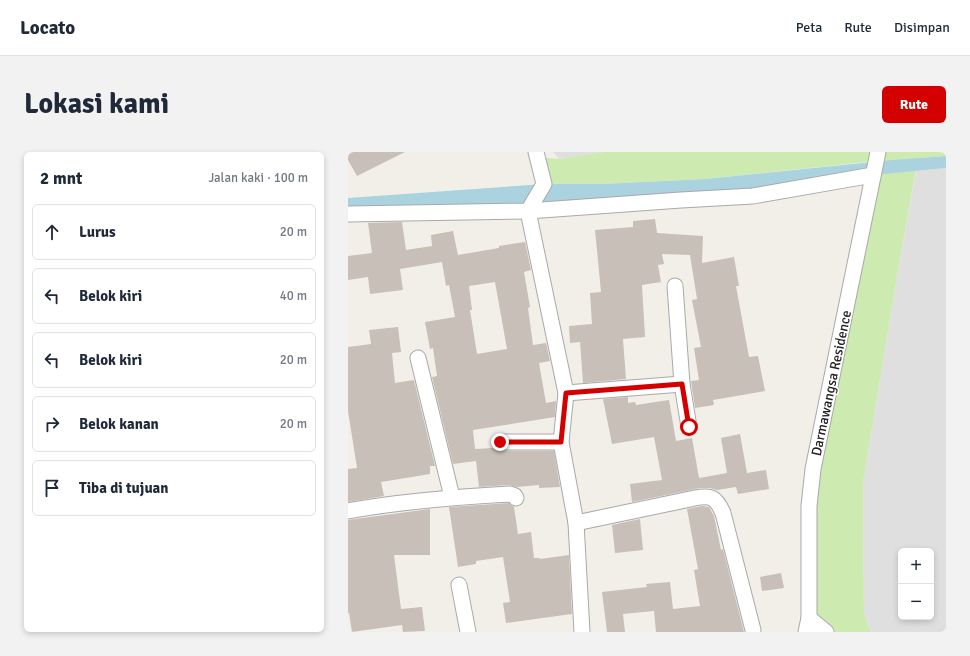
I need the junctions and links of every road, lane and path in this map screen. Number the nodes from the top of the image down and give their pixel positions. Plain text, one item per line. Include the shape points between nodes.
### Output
1 (536, 152) edge
2 (878, 152) edge
3 (873, 175) junction
4 (528, 211) junction
5 (348, 214) edge
6 (675, 286) dead end
7 (418, 358) dead end
8 (682, 384) junction
9 (566, 393) junction
10 (689, 427) dead end
11 (500, 442) dead end
12 (561, 442) junction
13 (452, 497) junction
14 (516, 498) dead end
15 (348, 511) edge
16 (576, 523) junction
17 (459, 585) dead end
18 (808, 625) edge
19 (753, 630) dead end
20 (580, 631) edge
21 (468, 632) edge
22 (826, 632) edge

1 - 4 street via 544,184
2 - 3 street, Darmawangsa Residence
3 - 4 street via 753,196
3 - 18 street, Darmawangsa Residence via 813,469 809,506
4 - 5 street
4 - 9 street
6 - 8 street
7 - 13 street
8 - 9 street
8 - 10 street
9 - 12 street
11 - 12 street
12 - 16 street
13 - 14 street via 510,494
13 - 15 street
16 - 19 street via 695,498 711,497 716,500 723,513
16 - 20 street
17 - 21 street
18 - 22 street

